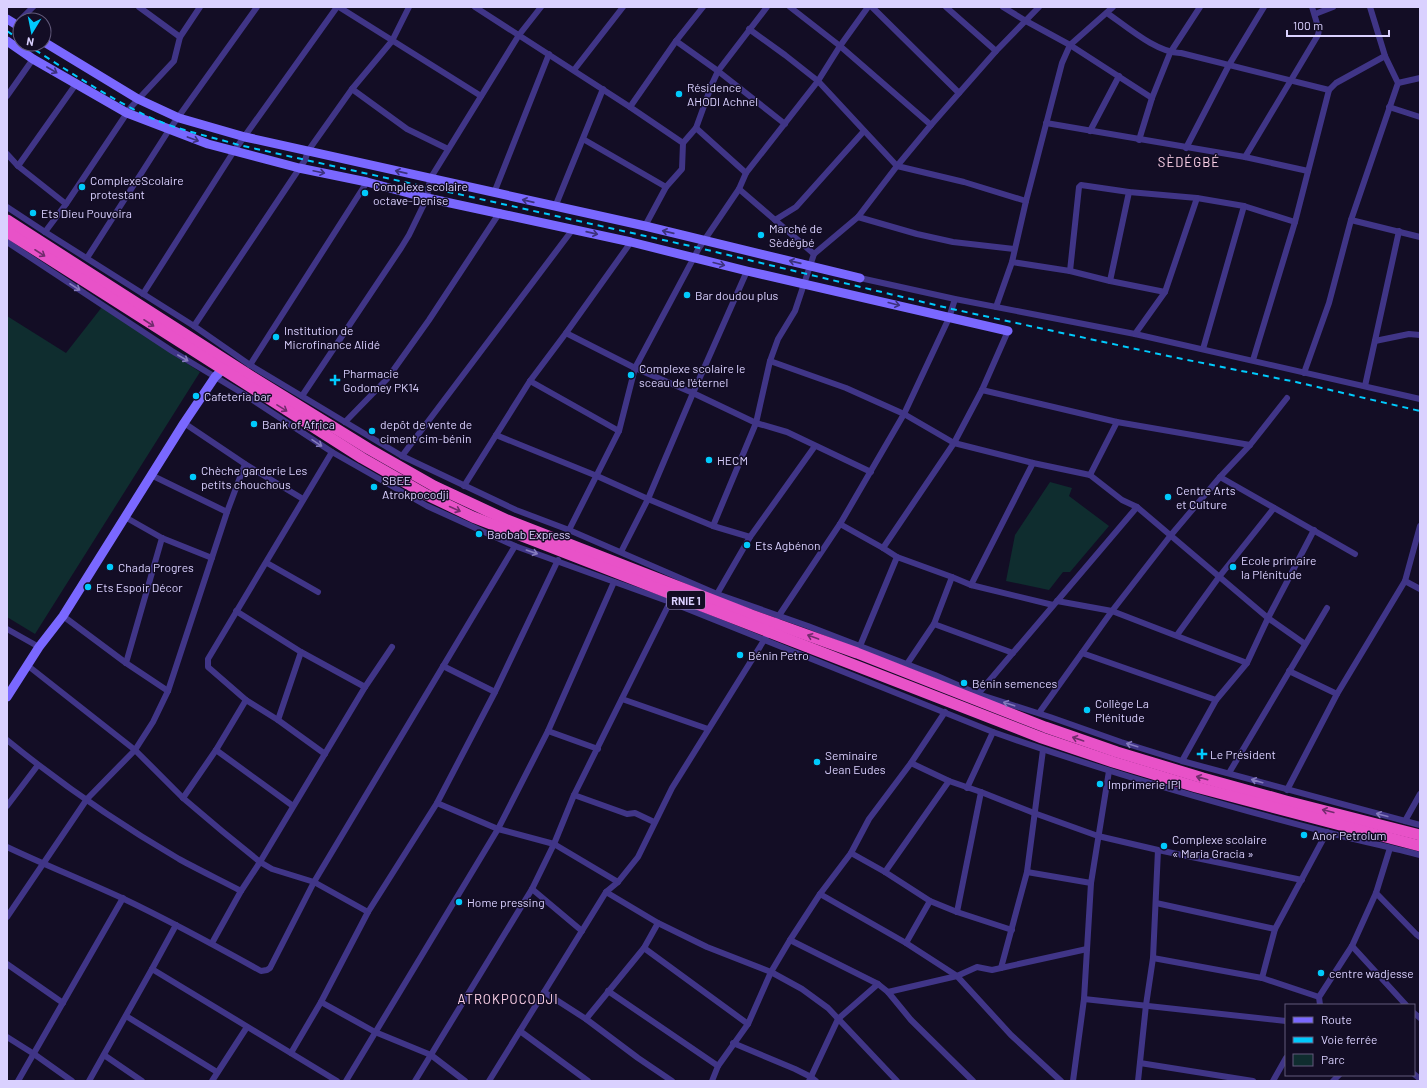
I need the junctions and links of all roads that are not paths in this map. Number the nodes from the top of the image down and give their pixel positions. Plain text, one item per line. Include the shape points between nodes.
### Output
1 (139, 7) edge
2 (200, 7) edge
3 (257, 7) edge
4 (338, 7) edge
5 (409, 7) edge
6 (475, 7) edge
7 (541, 7) edge
8 (623, 7) edge
9 (702, 7) edge
10 (767, 7) edge
11 (790, 7) edge
12 (868, 7) edge
13 (872, 7) edge
14 (946, 7) edge
15 (1004, 7) edge
16 (1039, 7) edge
17 (1113, 7) edge
18 (1200, 7) edge
19 (1264, 7) edge
20 (1334, 7) edge
21 (1370, 7) edge
22 (1313, 10) edge
23 (1107, 13) junction
24 (1026, 21) junction
25 (749, 29) junction
26 (519, 35) junction
27 (180, 37) junction
28 (392, 41) junction
29 (676, 41) junction
30 (7, 42) edge
31 (1070, 45) junction
32 (840, 46) junction
33 (52, 47) edge
34 (996, 52) junction
35 (1170, 53) junction
36 (548, 54) junction
37 (1385, 56) junction
38 (33, 59) junction
39 (1229, 64) junction
40 (574, 70) junction
41 (718, 71) junction
42 (1119, 76) junction
43 (1420, 78) edge
44 (1291, 80) junction
45 (818, 81) junction
46 (1398, 83) junction
47 (76, 84) junction
48 (352, 89) junction
49 (603, 89) junction
50 (1329, 90) junction
51 (959, 94) junction
52 (7, 96) edge
53 (481, 96) junction
54 (1152, 98) junction
55 (138, 99) junction
56 (630, 107) junction
57 (1389, 107) junction
58 (127, 113) junction
59 (1420, 117) edge
60 (179, 118) junction
61 (1046, 123) junction
62 (785, 124) junction
63 (932, 125) junction
64 (696, 128) junction
65 (170, 130) junction
66 (864, 130) junction
67 (1090, 131) junction
68 (245, 137) junction
69 (582, 140) junction
70 (1139, 140) junction
71 (683, 143) junction
72 (1186, 148) junction
73 (448, 149) junction
74 (234, 151) junction
75 (308, 151) junction
76 (7, 154) edge
77 (1245, 157) junction
78 (18, 166) junction
79 (897, 166) junction
80 (299, 168) junction
81 (1308, 171) junction
82 (746, 173) junction
83 (430, 179) junction
84 (366, 182) junction
85 (666, 187) junction
86 (739, 189) junction
87 (1129, 192) junction
88 (494, 193) junction
89 (427, 198) junction
90 (1197, 198) junction
91 (1026, 201) junction
92 (66, 204) junction
93 (1244, 206) junction
94 (7, 207) edge
95 (555, 207) junction
96 (500, 212) junction
97 (858, 217) junction
98 (7, 220) edge
99 (775, 220) junction
100 (1351, 220) junction
101 (1295, 222) junction
102 (645, 226) junction
103 (573, 229) junction
104 (1398, 231) junction
105 (7, 232) edge
106 (45, 232) junction
107 (1420, 237) edge
108 (704, 241) junction
109 (7, 242) edge
110 (630, 242) junction
111 (1014, 249) junction
112 (814, 254) junction
113 (87, 258) junction
114 (695, 258) junction
115 (1012, 262) junction
116 (810, 266) junction
117 (747, 271) junction
118 (1070, 271) junction
119 (860, 278) joint
120 (1110, 281) junction
121 (804, 284) junction
122 (1165, 292) junction
123 (143, 294) junction
124 (955, 299) junction
125 (996, 307) junction
126 (949, 318) junction
127 (194, 326) junction
128 (1008, 331) joint
129 (566, 333) junction
130 (1135, 334) junction
131 (1420, 335) edge
132 (1375, 341) junction
133 (1203, 349) junction
134 (1252, 360) junction
135 (770, 361) junction
136 (250, 365) junction
137 (635, 368) junction
138 (218, 373) junction
139 (1304, 373) junction
140 (530, 381) junction
141 (1365, 386) junction
142 (982, 390) junction
143 (693, 392) junction
144 (302, 396) junction
145 (1287, 398) dead end
146 (1420, 398) edge
147 (904, 414) junction
148 (345, 422) junction
149 (1117, 422) junction
150 (184, 423) junction
151 (756, 423) junction
152 (619, 431) junction
153 (496, 435) junction
154 (954, 443) junction
155 (1250, 445) junction
156 (815, 446) junction
157 (332, 452) junction
158 (402, 456) junction
159 (1032, 463) junction
160 (245, 464) junction
161 (871, 472) junction
162 (151, 475) junction
163 (1090, 475) junction
164 (597, 476) junction
165 (1220, 477) junction
166 (464, 486) junction
167 (304, 499) junction
168 (648, 499) junction
169 (1137, 507) junction
170 (1274, 508) junction
171 (227, 512) junction
172 (125, 517) junction
173 (840, 524) junction
174 (713, 526) junction
175 (1420, 526) edge
176 (570, 530) junction
177 (1314, 530) junction
178 (1171, 535) junction
179 (750, 537) junction
180 (162, 538) junction
181 (515, 546) junction
182 (883, 548) junction
183 (621, 552) junction
184 (1355, 554) dead end
185 (212, 558) junction
186 (897, 558) junction
187 (558, 560) junction
188 (267, 562) junction
189 (952, 577) junction
190 (1220, 577) junction
191 (1406, 581) junction
192 (614, 582) junction
193 (971, 585) junction
194 (1420, 589) edge
195 (318, 592) dead end
196 (717, 594) junction
197 (670, 602) junction
198 (1055, 603) junction
199 (1326, 608) dead end
200 (236, 611) junction
201 (1112, 611) junction
202 (62, 616) junction
203 (1268, 618) junction
204 (934, 624) junction
205 (772, 628) junction
206 (7, 630) edge
207 (1177, 635) junction
208 (1305, 644) junction
209 (392, 646) dead end
210 (860, 646) junction
211 (39, 647) junction
212 (301, 652) junction
213 (1013, 653) junction
214 (1082, 653) junction
215 (126, 663) junction
216 (1246, 663) junction
217 (907, 664) junction
218 (27, 665) junction
219 (443, 666) junction
220 (1289, 671) junction
221 (365, 687) junction
222 (168, 691) junction
223 (495, 692) junction
224 (978, 694) junction
225 (1336, 694) junction
226 (7, 697) edge
227 (622, 699) junction
228 (246, 700) junction
229 (1216, 700) junction
230 (945, 712) junction
231 (1039, 713) junction
232 (278, 720) junction
233 (708, 729) junction
234 (548, 731) junction
235 (993, 732) junction
236 (7, 740) edge
237 (598, 749) junction
238 (135, 750) junction
239 (216, 750) junction
240 (1043, 750) junction
241 (325, 754) junction
242 (1182, 761) junction
243 (911, 763) junction
244 (38, 765) junction
245 (1109, 771) junction
246 (1229, 773) junction
247 (949, 781) junction
248 (967, 788) junction
249 (1287, 790) junction
250 (981, 792) junction
251 (1420, 794) edge
252 (574, 795) junction
253 (183, 798) junction
254 (87, 799) junction
255 (436, 804) junction
256 (7, 806) edge
257 (293, 806) junction
258 (1034, 813) junction
259 (1404, 821) junction
260 (654, 822) junction
261 (1420, 825) edge
262 (498, 829) junction
263 (1327, 832) junction
264 (1420, 835) edge
265 (1098, 836) junction
266 (554, 844) junction
267 (1420, 846) edge
268 (7, 847) edge
269 (1390, 848) junction
270 (1158, 850) junction
271 (851, 853) junction
272 (1420, 856) edge
273 (260, 862) junction
274 (42, 864) junction
275 (885, 872) junction
276 (1027, 872) junction
277 (1302, 880) junction
278 (314, 882) junction
279 (618, 882) junction
280 (1091, 883) junction
281 (532, 889) junction
282 (241, 891) junction
283 (606, 892) junction
284 (1376, 893) junction
285 (820, 894) junction
286 (123, 898) junction
287 (930, 901) junction
288 (1156, 903) junction
289 (368, 912) junction
290 (957, 912) junction
291 (7, 917) edge
292 (658, 923) junction
293 (176, 925) junction
294 (1012, 930) junction
295 (1275, 930) junction
296 (582, 931) junction
297 (1420, 937) edge
298 (790, 940) junction
299 (212, 943) junction
300 (906, 943) junction
301 (1352, 946) junction
302 (644, 948) junction
303 (1087, 949) junction
304 (1153, 958) junction
305 (7, 964) edge
306 (1001, 968) junction
307 (152, 969) junction
308 (771, 972) junction
309 (957, 976) junction
310 (1262, 978) junction
311 (878, 984) junction
312 (608, 991) junction
313 (544, 992) junction
314 (888, 992) junction
315 (1319, 997) junction
316 (1399, 998) junction
317 (1084, 999) junction
318 (321, 1002) junction
319 (63, 1003) junction
320 (1320, 1004) edge
321 (1396, 1004) edge
322 (1405, 1004) edge
323 (1146, 1005) junction
324 (126, 1016) junction
325 (586, 1018) junction
326 (838, 1019) junction
327 (1285, 1021) edge
328 (748, 1024) junction
329 (247, 1026) junction
330 (520, 1030) junction
331 (375, 1032) junction
332 (7, 1037) edge
333 (733, 1043) junction
334 (291, 1053) junction
335 (34, 1054) junction
336 (104, 1055) junction
337 (431, 1055) junction
338 (1285, 1060) edge
339 (1140, 1063) junction
340 (718, 1066) junction
341 (217, 1072) junction
342 (139, 1080) edge
343 (812, 1080) edge
344 (18, 1081) edge
345 (72, 1081) edge
346 (89, 1081) edge
347 (212, 1081) edge
348 (337, 1081) edge
349 (346, 1081) edge
350 (415, 1081) edge
351 (465, 1081) edge
352 (489, 1081) edge
353 (588, 1081) edge
354 (672, 1081) edge
355 (712, 1081) edge
356 (897, 1081) edge
357 (973, 1081) edge
358 (1061, 1081) edge
359 (1073, 1081) edge
360 (1138, 1081) edge
361 (1253, 1081) edge
362 (1273, 1081) edge

1 - 27 street
2 - 27 street
3 - 60 street
4 - 28 street
4 - 68 street
5 - 28 street
6 - 26 street
7 - 26 street
8 - 40 street
9 - 29 street
10 - 25 street
11 - 32 street
12 - 32 street
13 - 51 street
14 - 34 street
15 - 24 street
16 - 24 street
17 - 23 street
18 - 35 street
19 - 39 street
20 - 22 street
21 - 37 street
22 - 44 street via 1318,35
23 - 31 street
23 - 35 street
24 - 31 street
24 - 34 street
25 - 41 street
25 - 45 street
26 - 36 street
26 - 53 street
27 - 55 street via 174,61
28 - 48 street
28 - 53 street
29 - 41 street
29 - 56 street
30 - 38 main road
31 - 42 street
31 - 61 street via 1062,63
32 - 45 street
32 - 63 street
33 - 55 main road
34 - 51 street
35 - 39 street via 1181,53
35 - 54 street
36 - 40 street
36 - 88 street
37 - 46 street
37 - 50 street via 1336,83
38 -> 47 main road
38 - 52 street
39 - 44 street
39 - 72 street
40 - 49 street
41 - 62 street
41 - 64 street
42 - 54 street
42 - 67 street
43 - 46 street
44 - 50 street
44 - 77 street
45 - 62 street
45 - 66 street
46 - 57 street
47 - 58 main road
47 - 78 street
48 - 73 street via 407,129
48 - 75 street
49 - 56 street
49 - 69 street
50 - 81 street
51 - 63 street
53 - 73 street
54 - 70 street
55 - 58 street
55 - 60 main road
56 - 71 street
57 - 59 street
57 - 100 street
58 - 65 main road
58 - 92 street
60 - 65 street
60 - 68 main road
61 - 67 street
61 - 91 street
62 - 82 street
63 - 79 street
64 - 71 street
64 - 82 street
65 -> 74 main road
65 - 113 street
66 - 79 street
66 - 99 street via 796,207
67 - 70 street
68 - 74 street
68 - 75 main road
69 - 85 street
69 - 95 street
70 - 72 street
71 - 85 street via 682,169
72 - 77 street
73 - 83 street
74 - 80 main road
74 - 123 street
75 - 80 street
83 -> 75 main road
76 - 78 street
77 - 81 street
78 - 92 street
79 - 91 street via 964,182
79 - 97 street
80 -> 84 main road
80 - 127 street
81 - 101 street
82 - 86 street
83 - 88 main road
83 - 89 street
84 - 89 main road
84 - 136 street
85 - 102 street
86 - 99 street
86 - 108 street
87 - 90 street
87 - 118 street via 1083,185 1079,187
87 - 120 street
95 -> 88 main road
89 - 96 main road
89 - 144 street via 401,248
90 - 93 street
90 - 122 street
91 - 111 street
92 - 106 street
93 - 101 street
93 - 133 street
94 - 106 street
95 - 102 main road
96 - 103 main road
96 - 148 street via 387,379
97 - 111 street via 953,242
97 - 112 street
98 - 205 highway, RNIE 1 via 252,377 434,486 507,520
99 - 112 street
100 - 104 street
100 - 139 street via 1329,303
101 - 134 street
108 -> 102 main road
103 -> 110 main road
103 - 158 street
104 - 107 street
104 - 132 street
105 -> 138 highway, RNIE 1
106 - 113 street
108 - 114 street
116 -> 108 main road
109 -> 138 street via 172,351
110 - 114 main road
110 - 129 street
111 - 115 street
112 - 116 street
113 - 123 street
114 -> 117 main road
114 - 137 street
115 - 118 street
115 - 125 street
116 - 119 main road
116 - 121 street
117 - 121 main road
117 - 143 street
118 - 120 street
119 - 124 street
120 - 122 street
121 -> 126 main road
121 - 135 street via 795,311 778,339
122 - 130 street
123 - 127 street
124 - 125 street
124 - 126 street
125 - 130 street
126 - 128 main road
126 - 147 street
127 - 136 street
128 - 142 street
129 - 137 street
129 - 140 street
130 - 133 street
131 - 132 street via 1409,334
132 - 141 street
133 - 134 street
134 - 139 street
135 - 147 street via 846,388
135 - 151 street
136 - 144 street
137 - 143 street
137 - 152 street
138 - 150 main road
138 -> 157 street
138 -> 205 highway, RNIE 1 via 427,496 503,529
139 - 141 street
140 - 152 street
140 - 153 street
141 - 146 street
142 - 149 street
142 - 154 street
143 - 151 street
143 - 168 street
144 - 148 street
145 - 155 street
147 - 154 street
147 - 161 street
148 - 158 street
149 - 155 street
149 - 163 street
150 - 160 street
150 - 162 main road
151 - 156 street via 787,432
151 - 174 street
152 - 164 street
153 - 164 street
153 - 166 street
154 - 159 street
154 - 182 street
155 - 165 street
156 - 161 street
156 - 179 street
157 - 167 street
157 - 181 street via 427,506
158 - 166 street
159 - 163 street
159 - 193 street
160 - 167 street
160 - 171 street
161 - 173 street
162 - 171 street
162 - 172 main road
163 - 169 street via 1122,500
164 - 168 street
164 - 176 street
165 - 170 street
165 - 178 street
166 - 176 street via 516,510
167 - 188 street
168 - 174 street
168 - 183 street
169 - 178 street
169 - 198 street
170 - 177 street
170 - 190 street
171 - 185 street
172 - 180 street
172 - 202 main road
173 - 182 street
173 - 205 street
174 - 179 street
175 - 191 street
176 - 183 street
177 - 184 street
177 - 203 street
178 - 190 street
178 - 201 street
179 - 196 street
180 - 185 street
180 - 215 street
181 -> 187 street
181 - 219 street
182 - 186 street
183 - 196 street
185 - 222 street
186 - 189 street
186 - 210 street
187 - 192 street
187 - 223 street
188 - 195 street
188 - 200 street
189 - 193 street
189 - 204 street
190 - 203 street
190 - 207 street
191 - 194 street
191 - 225 street
192 - 197 street
192 - 234 street
193 - 198 street
196 - 205 street
197 - 205 street
197 - 227 street
198 - 201 street
198 - 213 street
199 - 208 street
200 - 212 street
200 - 228 street via 207,663 208,667
201 - 207 street
201 - 214 street
202 - 211 main road
202 - 215 street
203 - 208 street
203 - 216 street
204 - 213 street
204 - 217 street
205 - 210 street
205 - 230 street
205 - 233 street
264 -> 205 highway, RNIE 1 via 1248,791 1117,752 857,653
205 - 267 highway, RNIE 1 via 959,706 1113,762 1269,807
206 - 211 street
207 - 216 street
208 - 220 street
209 - 221 street
210 - 217 street
211 - 218 main road
212 - 221 street
212 - 232 street
213 - 224 street
214 - 229 street
214 - 231 street
215 - 222 street
216 - 229 street
217 - 224 street
218 - 226 main road
218 - 238 street
219 - 223 street
219 - 278 street
220 - 225 street
220 - 246 street
221 - 241 street
222 - 238 street via 153,722
223 - 255 street
231 -> 224 street
225 - 249 street
227 - 233 street
227 - 237 street
228 - 232 street
228 - 239 street
229 - 242 street
230 - 235 street
230 - 243 street
242 -> 231 street
232 - 241 street
233 - 260 street
234 - 237 street
234 - 262 street
235 - 240 street
235 - 248 street
236 - 244 street
237 - 252 street
238 - 253 street
238 - 254 street
239 - 253 street
239 - 257 street
240 - 245 street
240 - 258 street
241 - 257 street
242 - 246 street
243 - 247 street
243 - 271 street via 869,819
244 - 254 street
244 - 256 street
245 - 263 street
245 - 265 street
249 -> 246 street
247 - 248 street
247 - 275 street
248 - 250 street
259 -> 249 street
250 - 258 street
250 - 290 street
251 - 259 street
252 - 260 street via 627,814 635,813
252 - 266 street
253 - 273 street
254 - 274 street
254 - 282 street via 173,855
255 - 262 street
255 - 289 street
257 - 273 street
258 - 265 street
258 - 276 street
259 - 261 street
260 - 279 street via 638,857
262 - 266 street
262 - 331 street
263 - 269 street
263 - 277 street
265 - 270 street
265 - 280 street
266 - 279 street
266 - 281 street
268 - 274 street
269 - 272 street
269 - 284 street
270 - 277 street
270 - 288 street
271 - 275 street
271 - 285 street
273 - 278 street via 272,869
273 - 282 street
274 - 286 street
274 - 291 street
275 - 287 street
276 - 280 street
276 - 294 street
277 - 295 street
278 - 289 street
278 - 299 street via 267,970 261,971
279 - 283 street
280 - 303 street
281 - 296 street
281 - 337 street
282 - 299 street
283 - 292 street
283 - 296 street
284 - 297 street
284 - 301 street
285 - 298 street
285 - 300 street
286 - 293 street
286 - 319 street
287 - 290 street
287 - 300 street
288 - 295 street
288 - 304 street
289 - 318 street
290 - 294 street
292 - 302 street
292 - 308 street via 707,947
293 - 299 street
293 - 307 street
294 - 306 street
295 - 310 street
296 - 313 street
298 - 308 street
298 - 311 street
300 - 309 street
301 - 315 street
301 - 316 street
302 - 312 street
302 - 328 street
303 - 306 street
303 - 317 street
304 - 310 street
304 - 323 street
305 - 319 street
306 - 309 street via 992,970 977,967
307 - 324 street
307 - 329 street
308 - 326 street via 815,997
308 - 328 street
309 - 314 street
309 - 358 street via 1011,1035
310 - 315 street
311 - 314 street
311 - 326 street
312 - 325 street
312 - 340 street
313 - 325 street
313 - 330 street
314 - 357 street via 911,1020
315 - 320 street
316 - 321 street
316 - 322 street
317 - 323 street
317 - 359 street
318 - 331 street
318 - 334 street
319 - 335 street
323 - 327 street
323 - 339 street
324 - 336 street
324 - 341 street
325 - 354 street
326 - 343 street
326 - 356 street
328 - 333 street
329 - 334 street
329 - 341 street
330 - 352 street
330 - 353 street
331 - 337 street
331 - 349 street
332 - 335 street
333 - 340 street
333 - 343 street via 795,1069
334 - 348 street
335 - 344 street
335 - 345 street
336 - 342 street
336 - 346 street
337 - 350 street
337 - 351 street
338 - 362 street
339 - 360 street
339 - 361 street
340 - 355 street
341 - 347 street

